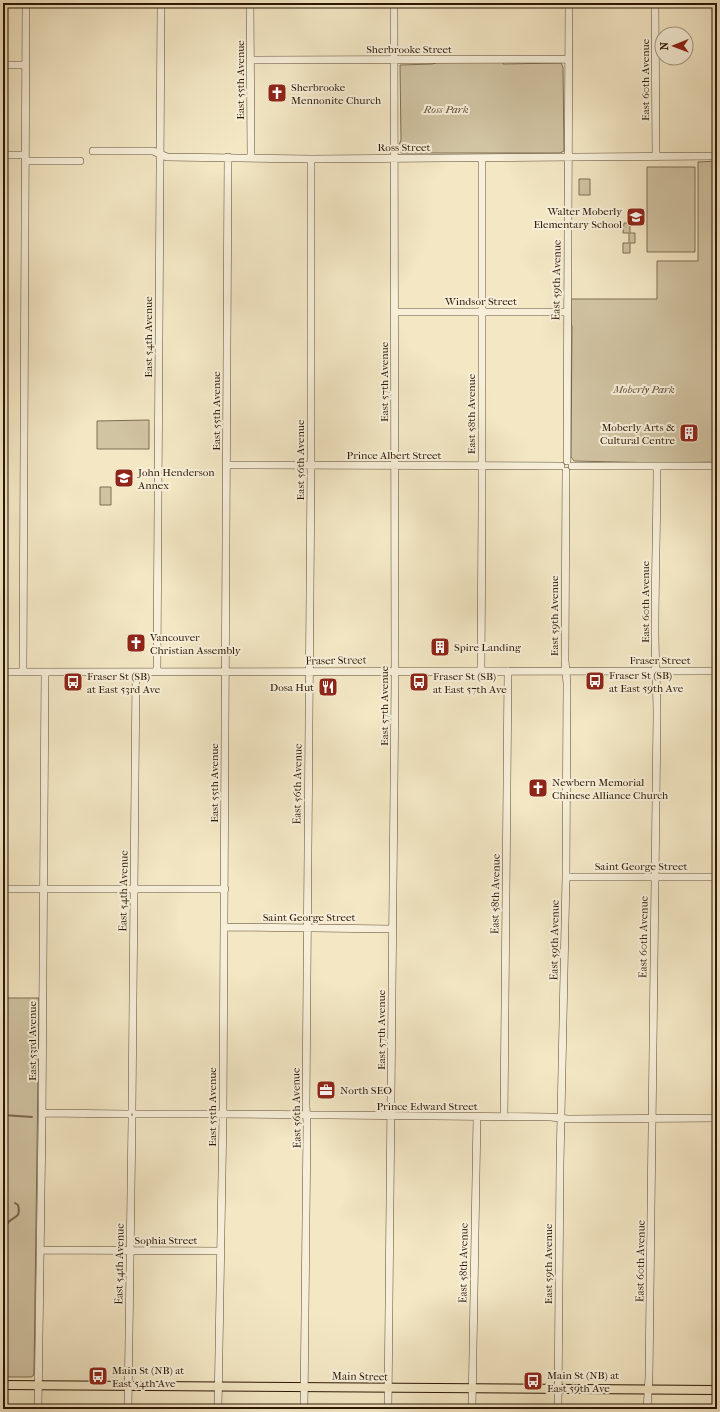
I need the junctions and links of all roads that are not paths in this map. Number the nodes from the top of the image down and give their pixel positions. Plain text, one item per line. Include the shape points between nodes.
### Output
1 (26, 3) edge
2 (161, 3) edge
3 (250, 3) edge
4 (394, 3) edge
5 (568, 3) edge
6 (655, 3) edge
7 (568, 58) junction
8 (250, 60) junction
9 (395, 60) junction
10 (3, 65) edge
11 (25, 65) junction
12 (93, 151) dead end
13 (160, 154) junction
14 (3, 155) edge
15 (717, 156) edge
16 (228, 157) junction
17 (251, 157) junction
18 (656, 157) junction
19 (25, 158) junction
20 (395, 158) junction
21 (482, 158) junction
22 (569, 158) junction
23 (311, 159) junction
24 (80, 161) dead end
25 (396, 312) junction
26 (482, 312) junction
27 (567, 312) junction
28 (227, 465) junction
29 (311, 466) junction
30 (395, 466) junction
31 (482, 466) junction
32 (566, 466) junction
33 (657, 466) junction
34 (717, 466) edge
35 (395, 671) junction
36 (481, 671) junction
37 (508, 671) junction
38 (566, 671) junction
39 (657, 671) junction
40 (717, 671) edge
41 (3, 672) edge
42 (23, 672) junction
43 (45, 672) junction
44 (136, 672) junction
45 (157, 672) junction
46 (226, 672) junction
47 (310, 672) junction
48 (655, 877) junction
49 (717, 877) edge
50 (566, 878) junction
51 (134, 888) junction
52 (3, 889) edge
53 (44, 889) junction
54 (225, 889) junction
55 (225, 927) junction
56 (306, 928) junction
57 (393, 928) junction
58 (42, 1113) junction
59 (132, 1114) junction
60 (223, 1114) junction
61 (307, 1115) junction
62 (391, 1116) junction
63 (477, 1117) junction
64 (504, 1117) junction
65 (562, 1118) junction
66 (652, 1118) junction
67 (717, 1118) edge
68 (40, 1250) junction
69 (130, 1251) junction
70 (220, 1251) junction
71 (3, 1385) edge
72 (38, 1385) junction
73 (129, 1386) junction
74 (219, 1386) junction
75 (304, 1387) junction
76 (388, 1387) junction
77 (472, 1388) junction
78 (558, 1389) junction
79 (648, 1389) junction
80 (717, 1390) edge
81 (38, 1409) edge
82 (128, 1409) edge
83 (218, 1409) edge
84 (304, 1409) edge
85 (388, 1409) edge
86 (472, 1409) edge
87 (558, 1409) edge
88 (648, 1409) edge

1 - 11 street
2 - 13 street, East 54th Avenue
3 - 8 street, East 55th Avenue
4 - 9 street, East 57th Avenue
5 - 7 street, East 59th Avenue
6 - 18 street, East 60th Avenue
7 - 9 street, Sherbrooke Street
7 - 22 street, East 59th Avenue
8 - 9 street, Sherbrooke Street
8 - 17 street, East 55th Avenue
9 - 20 street, East 57th Avenue
10 - 11 street
11 - 19 street
12 - 13 street, Ross Street via 153,151
13 - 16 street, Ross Street via 169,157
13 - 45 street, East 54th Avenue
14 - 19 street
15 - 18 street, Ross Street
16 - 17 street, Ross Street
16 - 28 street, East 55th Avenue
17 - 23 street, Ross Street
18 - 22 street, Ross Street
19 - 24 street
19 - 42 street
20 - 21 street, Ross Street
20 - 23 street, Ross Street
20 - 25 street, East 57th Avenue
21 - 22 street, Ross Street
21 - 26 street, East 58th Avenue
22 - 27 street, East 59th Avenue
23 - 29 street, East 56th Avenue
25 - 26 street, Windsor Street
25 - 30 street, East 57th Avenue
26 - 27 street, Windsor Street
26 - 31 street, East 58th Avenue
27 - 32 street, East 59th Avenue
28 - 29 street, Prince Albert Street
28 - 46 street, East 55th Avenue
29 - 30 street, Prince Albert Street
29 - 47 street, East 56th Avenue
30 - 31 street, Prince Albert Street
30 - 35 street, East 57th Avenue
31 - 32 street, Prince Albert Street
31 - 36 street, East 58th Avenue
32 - 33 street, Prince Albert Street
32 - 38 street, East 59th Avenue
33 - 34 street, Prince Albert Street
33 - 39 street, East 60th Avenue
35 - 36 street, Fraser Street
35 - 47 street, Fraser Street
35 - 57 street, East 57th Avenue
36 - 37 street, Fraser Street
37 - 38 street, Fraser Street
37 - 64 street, East 58th Avenue
38 - 39 street, Fraser Street
38 - 50 street, East 59th Avenue
39 - 40 street, Fraser Street
39 - 48 street, East 60th Avenue
41 - 42 street, Fraser Street
42 - 43 street, Fraser Street
43 - 44 street, Fraser Street
43 - 53 street, East 53rd Avenue
44 - 45 street, Fraser Street
44 - 51 street, East 54th Avenue
45 - 46 street, Fraser Street
46 - 47 street, Fraser Street
46 - 54 street, East 55th Avenue
47 - 56 street, East 56th Avenue
48 - 49 street, Saint George Street
48 - 50 street, Saint George Street
48 - 66 street, East 60th Avenue
50 - 65 street, East 59th Avenue
51 - 53 street
51 - 54 street
51 - 59 street, East 54th Avenue
52 - 53 street
53 - 58 street, East 53rd Avenue
54 - 55 street, East 55th Avenue
55 - 56 street, Saint George Street
55 - 60 street, East 55th Avenue
56 - 57 street, Saint George Street
56 - 61 street, East 56th Avenue
57 - 62 street, East 57th Avenue
58 - 59 street, Prince Edward Street
58 - 68 street, East 53rd Avenue
59 - 60 street, Prince Edward Street
59 - 69 street, East 54th Avenue
60 - 61 street, Prince Edward Street
60 - 70 street, East 55th Avenue
61 - 62 street, Prince Edward Street
61 - 75 street, East 56th Avenue
62 - 63 street, Prince Edward Street
62 - 76 street, East 57th Avenue
63 - 64 street, Prince Edward Street
63 - 77 street, East 58th Avenue
64 - 65 street, Prince Edward Street
65 - 66 street, Prince Edward Street
65 - 78 street, East 59th Avenue
66 - 67 street, Prince Edward Street
66 - 79 street, East 60th Avenue
68 - 69 street, Sophia Street
68 - 72 street, East 53rd Avenue
69 - 70 street, Sophia Street
69 - 73 street, East 54th Avenue
70 - 74 street, East 55th Avenue
71 - 72 main road, Main Street
72 - 73 main road, Main Street
72 - 81 street, East 53rd Avenue
73 - 74 main road, Main Street
73 - 82 street, East 54th Avenue
74 - 75 main road, Main Street
74 - 83 street, East 55th Avenue
75 - 76 main road, Main Street
75 - 84 street, East 56th Avenue
76 - 77 main road, Main Street
76 - 85 street, East 57th Avenue
77 - 78 main road, Main Street
77 - 86 street, East 58th Avenue
78 - 79 main road, Main Street
78 - 87 street, East 59th Avenue
79 - 80 main road, Main Street
79 - 88 street, East 60th Avenue

